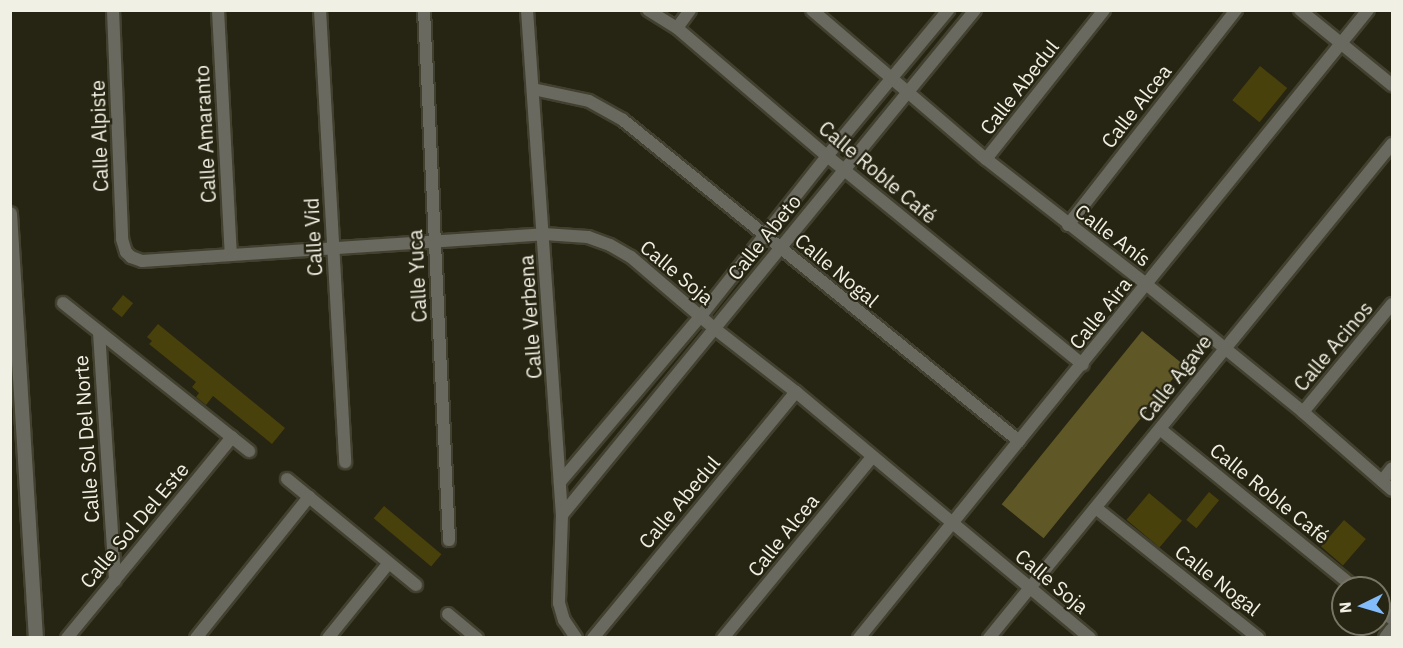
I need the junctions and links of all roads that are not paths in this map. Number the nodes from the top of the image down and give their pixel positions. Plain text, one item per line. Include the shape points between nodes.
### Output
1 (113, 10) edge
2 (218, 10) edge
3 (321, 10) edge
4 (424, 10) edge
5 (527, 10) edge
6 (648, 10) edge
7 (690, 10) edge
8 (812, 10) edge
9 (948, 10) edge
10 (975, 10) edge
11 (1104, 10) edge
12 (1236, 10) edge
13 (1300, 10) edge
14 (1368, 10) edge
15 (677, 28) junction
16 (1340, 43) junction
17 (891, 79) junction
18 (1392, 86) edge
19 (533, 89) junction
20 (908, 92) junction
21 (1392, 144) edge
22 (827, 156) junction
23 (987, 159) junction
24 (844, 169) junction
25 (10, 214) edge
26 (1068, 225) junction
27 (544, 234) junction
28 (764, 235) junction
29 (435, 243) junction
30 (780, 248) junction
31 (333, 249) junction
32 (231, 255) junction
33 (131, 257) joint
34 (1147, 285) junction
35 (63, 303) dead end
36 (1392, 304) edge
37 (700, 317) junction
38 (715, 329) junction
39 (99, 332) junction
40 (1224, 349) junction
41 (1083, 365) junction
42 (796, 392) junction
43 (1303, 412) junction
44 (1160, 429) junction
45 (232, 437) junction
46 (1019, 441) junction
47 (249, 451) dead end
48 (872, 457) junction
49 (345, 462) dead end
50 (1392, 468) edge
51 (287, 479) dead end
52 (1382, 481) junction
53 (560, 482) junction
54 (1392, 490) edge
55 (309, 497) junction
56 (1096, 508) junction
57 (562, 515) junction
58 (952, 524) junction
59 (450, 540) dead end
60 (388, 564) junction
61 (1340, 576) edge
62 (115, 580) junction
63 (416, 585) dead end
64 (1030, 588) junction
65 (448, 614) dead end
66 (1392, 630) edge
67 (469, 635) edge
68 (36, 638) edge
69 (67, 638) edge
70 (196, 638) edge
71 (328, 638) edge
72 (576, 638) edge
73 (593, 638) edge
74 (723, 638) edge
75 (860, 638) edge
76 (989, 638) edge
77 (1090, 638) edge
78 (1258, 638) edge
79 (1386, 638) edge

1 - 33 street, Calle Alpiste via 122,239
2 - 32 street, Calle Amaranto
3 - 31 street, Calle Vid
4 - 29 street, Calle Yuca
5 - 19 street, Calle Verbena
6 - 15 street, Calle Roble Café
7 - 15 street
8 - 17 street, Calle Anís
9 - 17 street, Calle Abeto
10 - 20 street, Calle Abeto
11 - 23 street, Calle Abedul
12 - 26 street, Calle Alcea
13 - 16 street
14 - 16 street, Calle Aira
15 - 22 street, Calle Roble Café
16 - 18 street
16 - 34 street, Calle Aira
17 - 20 street, Calle Anís
17 - 22 street, Calle Abeto
19 - 27 street, Calle Verbena
19 - 28 street, Calle Nogal via 589,101 623,120
20 - 23 street, Calle Anís
20 - 24 street, Calle Abeto
21 - 40 street, Calle Agave
22 - 24 street, Calle Roble Café
22 - 28 street, Calle Abeto
23 - 26 street, Calle Anís
24 - 30 street, Calle Abeto
24 - 41 street, Calle Roble Café
25 - 68 street
26 - 34 street, Calle Anís
27 - 29 street, Calle Soja
27 - 37 street, Calle Soja via 588,237 631,256
27 - 53 street, Calle Verbena
28 - 30 street, Calle Nogal
28 - 37 street, Calle Abeto
29 - 31 street, Calle Soja
29 - 59 street, Calle Yuca
30 - 38 street, Calle Abeto
30 - 46 street, Calle Nogal
31 - 32 street, Calle Soja
31 - 49 street, Calle Vid
32 - 33 street, Calle Soja via 142,261
34 - 40 street, Calle Anís
34 - 41 street, Calle Aira
35 - 39 street
36 - 43 street, Calle Acinos
37 - 38 street, Calle Soja
37 - 53 street, Calle Abeto
38 - 42 street, Calle Soja
38 - 57 street, Calle Abeto
39 - 45 street
39 - 62 street, Calle Sol Del Norte
40 - 43 street, Calle Anís
40 - 44 street, Calle Agave
41 - 46 street, Calle Aira
42 - 48 street, Calle Soja
42 - 73 street, Calle Abedul
43 - 52 street, Calle Anís
44 - 56 street, Calle Agave
44 - 61 street, Calle Roble Café
45 - 47 street
45 - 62 street, Calle Sol Del Este
46 - 58 street, Calle Aira
48 - 58 street, Calle Soja
48 - 74 street, Calle Alcea
50 - 52 street
51 - 55 street
52 - 54 street, Calle Anís
53 - 57 street, Calle Verbena
55 - 60 street
55 - 70 street
56 - 64 street, Calle Agave
56 - 78 street, Calle Nogal
57 - 72 street, Calle Verbena via 560,603 564,620
58 - 64 street, Calle Soja
58 - 75 street, Calle Aira
60 - 63 street
60 - 71 street
62 - 69 street, Calle Sol Del Este
64 - 76 street, Calle Agave
64 - 77 street, Calle Soja
65 - 67 street
66 - 79 street

